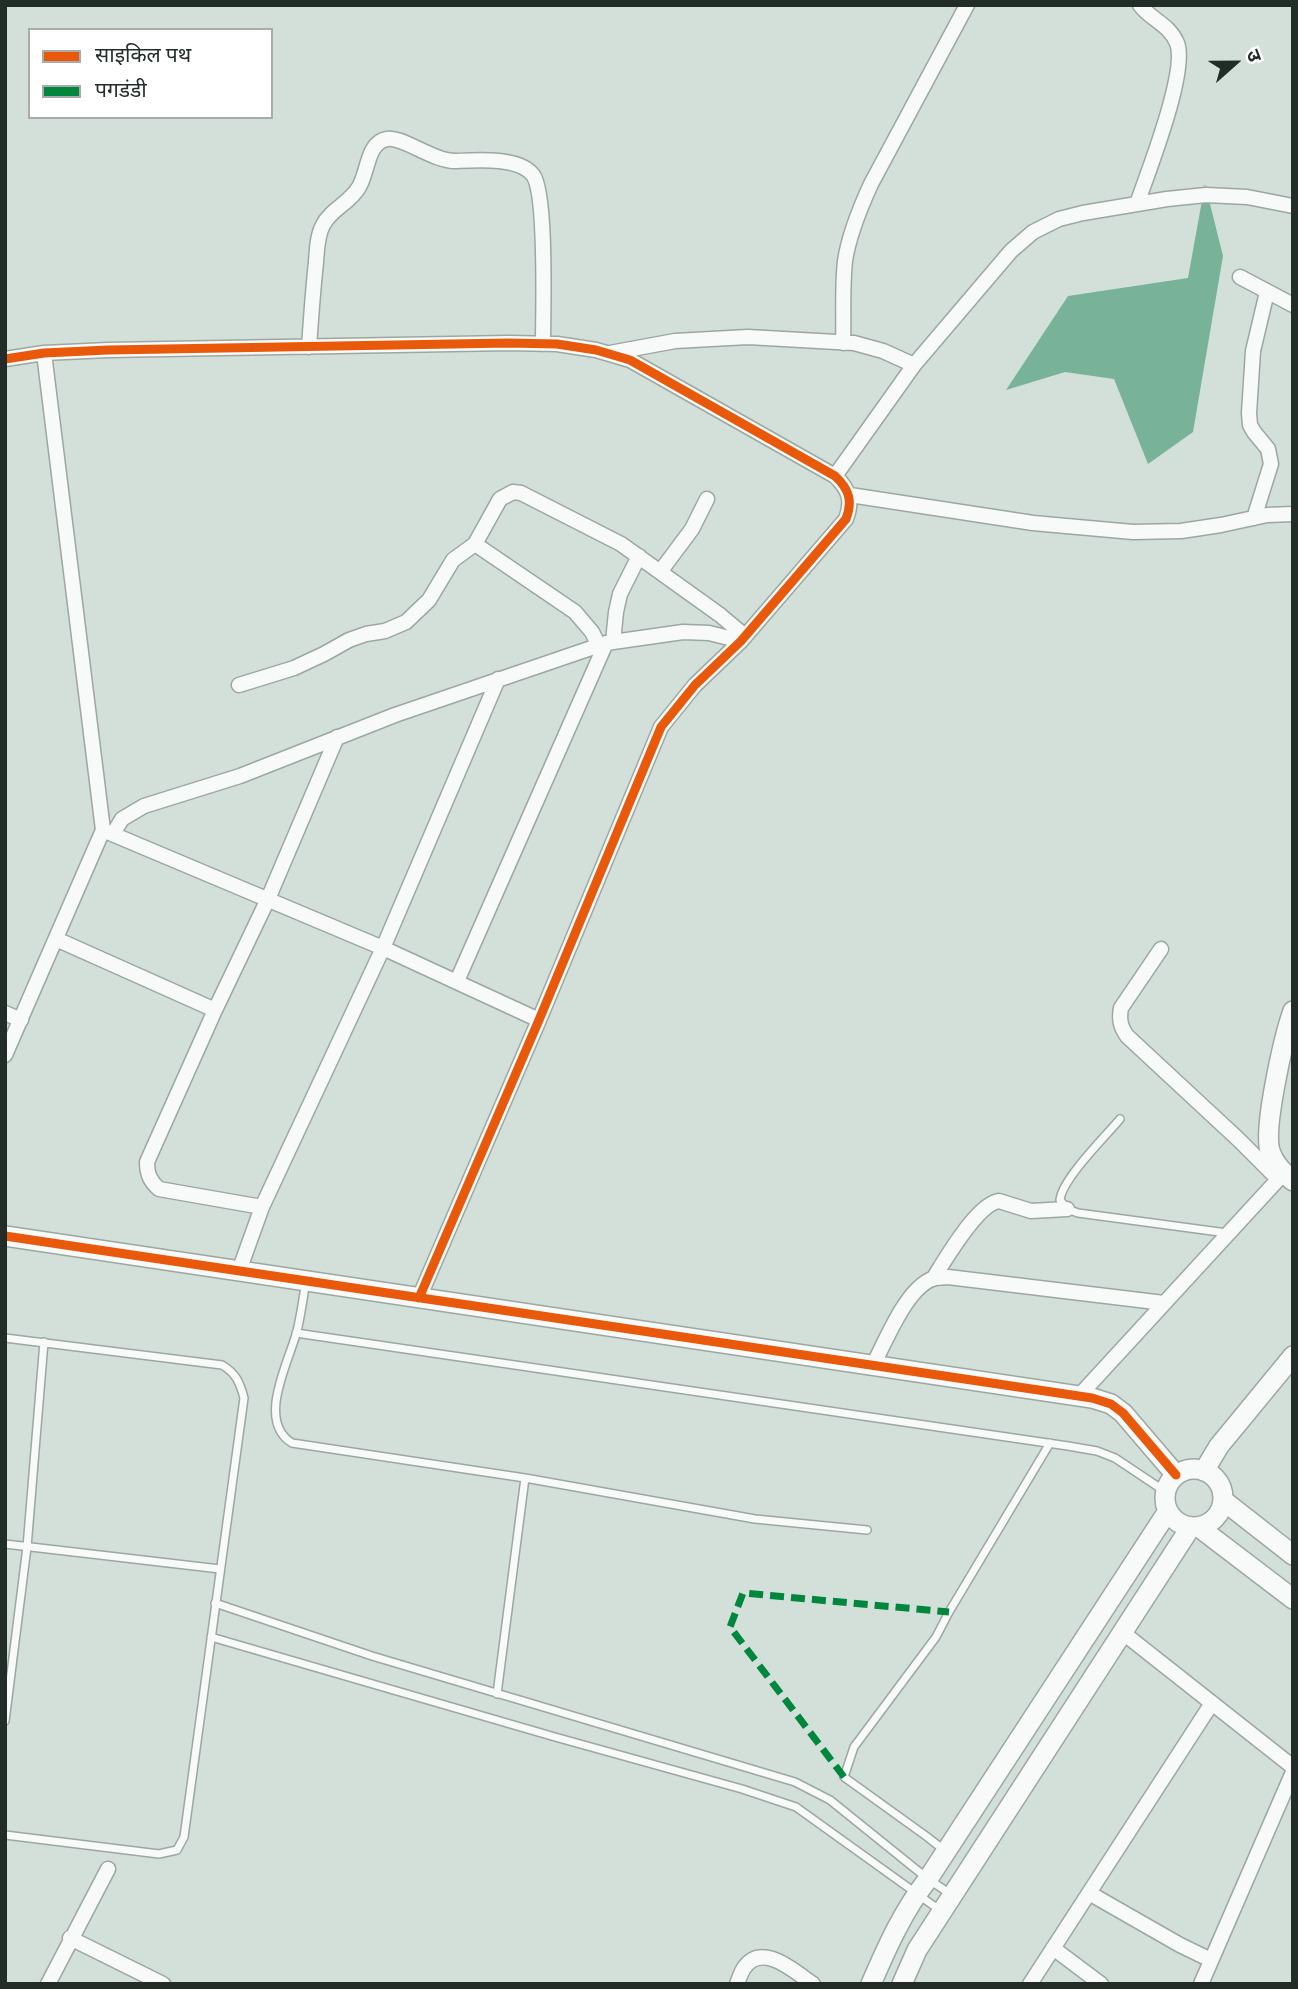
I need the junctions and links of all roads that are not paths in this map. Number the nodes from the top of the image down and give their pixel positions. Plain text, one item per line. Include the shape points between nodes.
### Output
1 (967, 5) edge
2 (1139, 5) edge
3 (1137, 204) junction
4 (1293, 206) edge
5 (1240, 277) dead end
6 (1267, 292) junction
7 (1293, 305) edge
8 (843, 343) junction
9 (543, 344) junction
10 (309, 346) junction
11 (44, 354) junction
12 (608, 354) junction
13 (5, 359) edge
14 (914, 365) junction
15 (835, 476) junction
16 (850, 495) junction
17 (707, 499) dead end
18 (1293, 514) edge
19 (1254, 518) junction
20 (475, 544) junction
21 (639, 556) junction
22 (660, 572) junction
23 (743, 638) junction
24 (606, 644) junction
25 (498, 679) junction
26 (239, 685) dead end
27 (337, 737) junction
28 (108, 832) junction
29 (268, 899) junction
30 (56, 939) junction
31 (383, 948) junction
32 (1161, 949) dead end
33 (457, 981) junction
34 (215, 1010) junction
35 (1293, 1011) edge
36 (5, 1013) edge
37 (21, 1020) junction
38 (538, 1020) junction
39 (5, 1055) edge
40 (1120, 1119) dead end
41 (1285, 1178) edge
42 (262, 1207) junction
43 (1068, 1209) junction
44 (1228, 1233) junction
45 (5, 1236) edge
46 (239, 1270) junction
47 (933, 1279) junction
48 (306, 1281) junction
49 (419, 1298) junction
50 (1164, 1303) junction
51 (296, 1333) junction
52 (5, 1338) edge
53 (44, 1342) junction
54 (1293, 1356) edge
55 (873, 1365) junction
56 (1079, 1396) junction
57 (1050, 1443) junction
58 (1205, 1471) junction
59 (525, 1478) junction
60 (1170, 1493) junction
61 (1224, 1501) junction
62 (1195, 1528) junction
63 (867, 1530) dead end
64 (5, 1544) edge
65 (27, 1547) junction
66 (1293, 1555) edge
67 (220, 1569) junction
68 (1293, 1599) edge
69 (215, 1603) junction
70 (1122, 1632) junction
71 (211, 1637) junction
72 (497, 1693) junction
73 (1212, 1703) junction
74 (5, 1721) edge
75 (1293, 1770) edge
76 (5, 1835) edge
77 (946, 1852) junction
78 (108, 1870) dead end
79 (922, 1886) junction
80 (1089, 1893) junction
81 (953, 1895) junction
82 (942, 1912) junction
83 (70, 1938) junction
84 (1053, 1948) junction
85 (1211, 1960) junction
86 (907, 1982) edge
87 (48, 1984) edge
88 (163, 1984) edge
89 (737, 1984) edge
90 (813, 1984) edge
91 (871, 1984) edge
92 (1030, 1984) edge
93 (1101, 1984) edge
94 (1201, 1984) edge

1 - 8 street via 860,208 845,261
2 - 3 street via 1167,26 1180,52 1177,80
3 - 4 street via 1206,195
3 - 14 street via 1059,219 1033,232 1011,251
5 - 6 street
6 - 7 street
6 - 19 street via 1253,351 1249,413 1250,425 1268,449 1271,464
8 - 12 street via 748,337 675,341
8 - 14 street via 883,351
9 - 10 street
9 - 10 street via 542,217 533,175 496,161 439,159 390,138 373,148 359,188 322,226
9 - 12 street
10 - 11 street
11 - 13 street
11 - 28 street
12 - 15 street via 630,360
14 - 15 street
15 - 16 street
16 - 19 street via 1033,523 1133,532 1181,531
16 - 23 street via 846,519
17 - 22 street via 692,529
18 - 19 street
20 - 21 street via 500,499 513,492
20 - 24 street via 575,612
20 - 26 street via 453,560 429,600 406,622 349,640 295,668
21 - 22 street
21 - 24 street via 620,594
22 - 23 street
23 - 24 street via 682,632
23 - 38 street via 661,727
24 - 25 street
24 - 33 street
25 - 27 street
25 - 31 street
27 - 28 street via 240,776 144,806
27 - 29 street
28 - 29 street
28 - 30 street
29 - 31 street
29 - 34 street
30 - 34 street
30 - 37 street
31 - 33 street
31 - 42 street
32 - 41 street via 1121,1008 1122,1029
33 - 38 street
34 - 42 street via 147,1162 147,1172 159,1189
35 - 41 street via 1280,1057 1268,1139 1274,1163
36 - 37 street
37 - 39 street
38 - 49 street
40 - 43 lane via 1060,1193
41 - 44 street
42 - 46 street
43 - 44 lane
43 - 47 street via 1031,1211 993,1202 969,1224
44 - 50 street
45 - 46 street
46 - 48 street
47 - 50 street via 948,1277
47 - 55 street via 906,1303
48 - 49 street
48 - 51 lane
49 - 55 street
50 - 56 street
51 - 57 lane
51 - 59 lane via 275,1401 278,1430 285,1439
52 - 53 lane
53 - 65 lane
53 - 67 lane via 222,1365 231,1370 244,1398
54 - 58 street
55 - 56 street
56 - 60 street via 1111,1404 1123,1413
57 - 60 lane via 1115,1458
57 - 77 lane via 936,1637 853,1747 844,1777
58 - 60 street via 1185,1471
58 - 61 street via 1219,1483
59 - 63 lane via 755,1519
59 - 72 lane
60 - 62 street via 1174,1519
60 - 77 street
61 - 62 street via 1216,1518
61 - 66 street
62 - 68 street
62 - 70 street
64 - 65 lane
65 - 67 lane
65 - 74 lane
67 - 69 lane
69 - 71 lane
69 - 72 lane
70 - 73 street
70 - 81 street
71 - 76 lane via 184,1837 177,1850 159,1854
71 - 79 lane via 796,1807
72 - 79 lane via 795,1782 830,1800
73 - 75 street
73 - 80 street
75 - 85 street
77 - 79 street
78 - 83 street
79 - 81 lane
79 - 82 lane
79 - 91 street via 893,1934
80 - 84 street
80 - 85 street
81 - 82 street
82 - 86 street via 917,1950
83 - 87 street
83 - 88 street
84 - 92 street
84 - 93 street
85 - 94 street
89 - 90 street via 744,1967 765,1956

